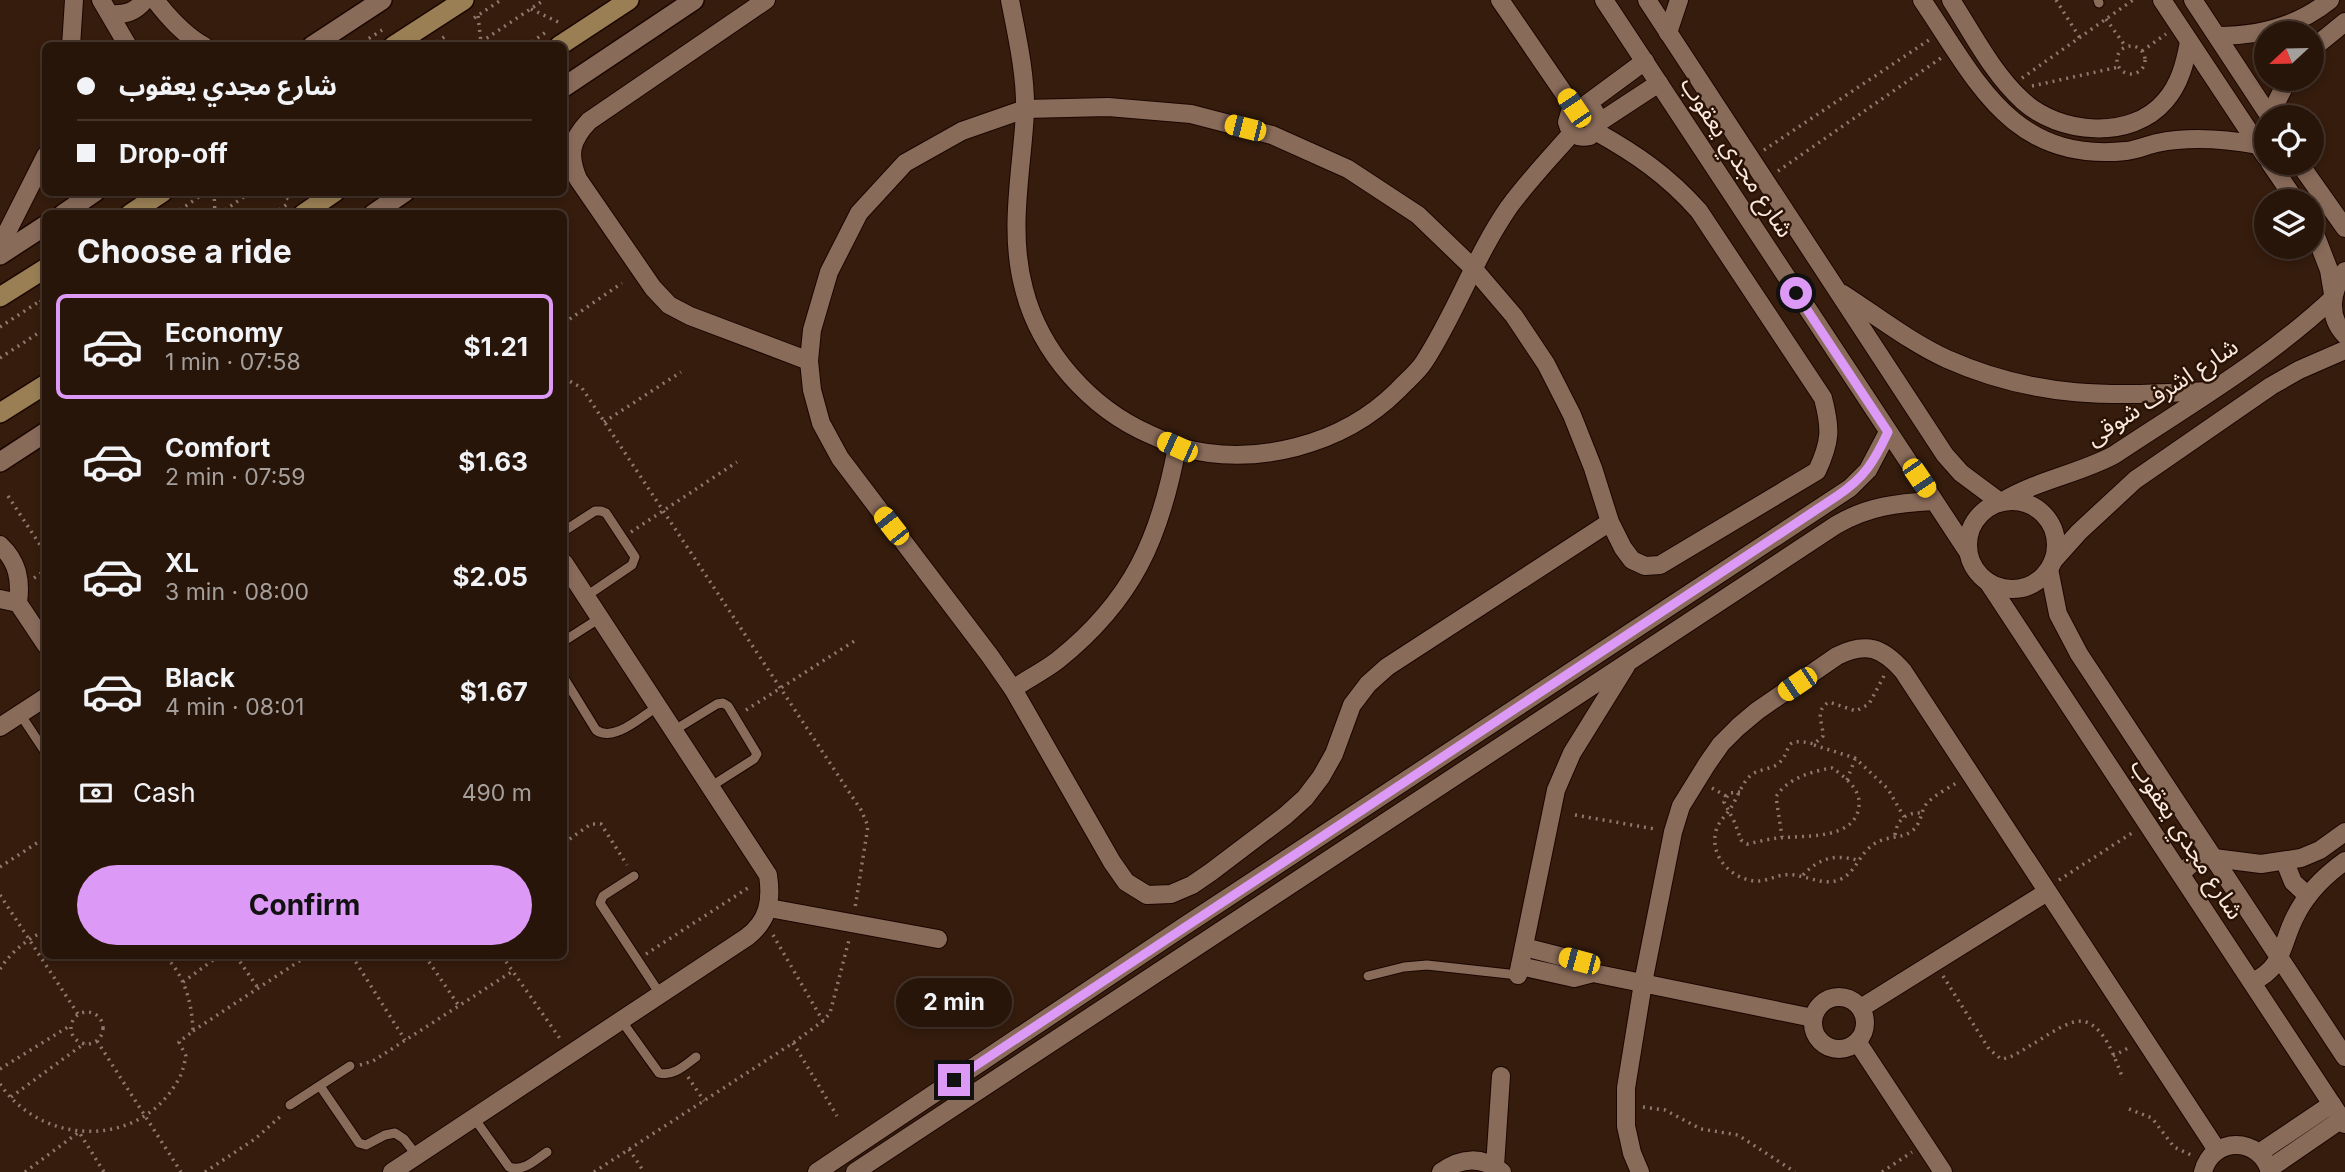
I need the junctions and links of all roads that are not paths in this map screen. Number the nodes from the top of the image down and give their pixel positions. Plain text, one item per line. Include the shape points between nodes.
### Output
1 (74, 0) edge
2 (145, 0) edge
3 (155, 0) edge
4 (382, 0) edge
5 (464, 0) edge
6 (629, 0) edge
7 (694, 0) edge
8 (766, 0) edge
9 (1010, 0) edge
10 (1500, 0) edge
11 (1604, 0) edge
12 (1647, 0) edge
13 (1679, 0) edge
14 (1923, 0) edge
15 (1951, 0) edge
16 (2162, 0) edge
17 (2193, 0) edge
18 (2330, 0) edge
19 (106, 7) edge
20 (2304, 21) edge
21 (2345, 22) edge
22 (1668, 33) junction
23 (2254, 34) edge
24 (2217, 36) junction
25 (2324, 39) edge
26 (71, 42) edge
27 (126, 42) edge
28 (198, 42) edge
29 (318, 42) edge
30 (399, 42) edge
31 (565, 42) edge
32 (2189, 42) junction
33 (1645, 61) junction
34 (1660, 83) junction
35 (567, 85) edge
36 (2261, 105) edge
37 (1579, 107) junction
38 (1025, 110) junction
39 (2148, 116) junction
40 (1597, 127) junction
41 (1572, 133) junction
42 (2254, 139) edge
43 (2158, 143) junction
44 (2254, 149) edge
45 (42, 163) edge
46 (2308, 175) edge
47 (90, 196) edge
48 (157, 196) edge
49 (325, 196) edge
50 (399, 196) edge
51 (298, 207) edge
52 (70, 210) edge
53 (136, 210) edge
54 (379, 210) edge
55 (42, 228) edge
56 (2345, 228) edge
57 (0, 246) edge
58 (0, 255) edge
59 (2324, 257) edge
60 (1473, 268) junction
61 (42, 271) edge
62 (2345, 271) edge
63 (1835, 289) junction
64 (2333, 296) junction
65 (0, 297) edge
66 (2345, 335) edge
67 (2345, 350) edge
68 (809, 361) junction
69 (42, 387) edge
70 (2210, 391) junction
71 (0, 413) edge
72 (1888, 432) junction
73 (42, 435) edge
74 (1177, 447) junction
75 (0, 462) edge
76 (1934, 501) junction
77 (2001, 502) junction
78 (1824, 505) junction
79 (1610, 522) junction
80 (1836, 525) junction
81 (567, 529) edge
82 (0, 545) edge
83 (1968, 552) junction
84 (2051, 565) junction
85 (567, 568) edge
86 (1988, 582) junction
87 (585, 597) junction
88 (0, 599) edge
89 (18, 603) junction
90 (600, 618) junction
91 (42, 639) edge
92 (567, 639) edge
93 (1630, 660) junction
94 (567, 683) edge
95 (1013, 688) junction
96 (42, 700) edge
97 (657, 707) junction
98 (20, 714) junction
99 (0, 727) edge
100 (673, 731) junction
101 (42, 747) edge
102 (710, 787) junction
103 (2345, 832) edge
104 (2214, 858) junction
105 (2345, 861) edge
106 (2285, 862) junction
107 (2181, 874) junction
108 (634, 877) road end
109 (2046, 890) junction
110 (2308, 896) junction
111 (766, 913) junction
112 (1183, 927) junction
113 (938, 939) dead end
114 (1196, 946) junction
115 (1524, 947) junction
116 (2280, 958) junction
117 (1519, 971) junction
118 (1593, 973) junction
119 (1368, 976) dead end
120 (2252, 982) junction
121 (1643, 983) junction
122 (660, 994) junction
123 (1861, 1008) junction
124 (1813, 1018) junction
125 (621, 1020) junction
126 (1858, 1042) junction
127 (696, 1057) dead end
128 (2345, 1057) edge
129 (350, 1066) road end
130 (1501, 1076) dead end
131 (320, 1086) junction
132 (2332, 1104) junction
133 (290, 1105) road end
134 (474, 1118) junction
135 (2344, 1121) edge
136 (2217, 1150) junction
137 (547, 1152) dead end
138 (2259, 1153) junction
139 (417, 1156) junction
140 (2197, 1166) edge
141 (1499, 1169) edge
142 (2270, 1170) edge
143 (392, 1172) edge
144 (817, 1172) edge
145 (855, 1172) edge
146 (1441, 1172) edge
147 (1640, 1172) edge
148 (1943, 1172) edge

1 - 26 street
2 - 19 street via 130,13
3 - 28 street
4 - 29 street
5 - 30 main road
6 - 31 main road
7 - 35 street
8 - 68 street via 589,121 572,148 572,164 660,297 690,316
9 - 38 street
10 - 37 street
11 - 33 street, شارع مجدي يعقوب
12 - 22 street, شارع مجدي يعقوب
13 - 22 street
14 - 43 street via 1984,93 2025,130 2076,151 2131,151
15 - 39 street via 2010,89 2047,118 2098,129
16 - 32 street
17 - 24 street
18 - 20 street
19 - 27 street
21 - 25 street
22 - 63 street, شارع مجدي يعقوب
23 - 24 street
24 - 36 street
32 - 39 street via 2177,84
32 - 42 street
33 - 34 street, شارع مجدي يعقوب
33 - 37 street
34 - 40 street
34 - 72 street, شارع مجدي يعقوب
37 - 40 street via 1595,112
37 - 41 street via 1570,112 1567,122
38 - 60 street via 1108,107 1191,114 1272,135 1348,169 1395,199
38 - 68 street via 962,131 905,163 859,213 829,272 812,330
38 - 74 street via 1015,233 1024,289 1046,342 1080,388 1125,423
39 - 43 street
40 - 41 street via 1584,137
40 - 79 street via 1654,167 1699,211 1823,398 1829,424 1827,449 1817,471 1660,565 1632,560
41 - 60 street via 1510,207
43 - 44 street via 2208,139
45 - 57 street
46 - 56 street
47 - 52 street
48 - 53 main road
49 - 51 main road
50 - 54 street
55 - 58 street
59 - 64 street
60 - 74 street via 1422,366 1380,408 1327,438 1269,453 1209,453
60 - 79 street via 1514,316 1546,365 1594,468
61 - 65 main road
62 - 64 street
63 - 70 street via 1946,358 2020,384 2098,395
63 - 77 street, شارع مجدي يعقوب via 1945,456
64 - 66 street via 2336,320
64 - 70 street, شارع اشرف شوقى via 2282,343
67 - 84 street via 2271,386 2136,480 2079,532
68 - 95 street via 821,423 840,458
69 - 71 main road
70 - 77 street, شارع اشرف شوقى via 2103,460
72 - 76 street, شارع مجدي يعقوب
72 - 78 street via 1868,470
73 - 75 street
74 - 95 street via 1168,494 1151,543 1127,588 1095,628 1056,662
76 - 80 street via 1887,504
76 - 83 street, شارع مجدي يعقوب
77 - 83 street via 1988,507 1971,527
77 - 84 street via 2033,506 2048,520 2055,540
78 - 80 street
78 - 112 street
79 - 95 street via 1387,667 1352,705 1334,754 1305,798 1211,872 1171,894 1147,895 1126,882
80 - 93 street
81 - 87 lane via 601,510 635,557 634,563
82 - 89 street via 19,574
83 - 86 street via 1975,569
84 - 86 street via 2028,586 2014,589
84 - 104 street, شارع مجدي يعقوب via 2052,592 2067,634
85 - 87 street
86 - 107 street, شارع مجدي يعقوب
87 - 90 street
88 - 89 street
89 - 91 street
90 - 92 lane
90 - 97 street
93 - 114 street
93 - 115 street via 1562,772
94 - 97 lane via 596,730 605,735
96 - 98 street
97 - 100 street
98 - 99 street
98 - 101 lane
100 - 102 street
100 - 102 lane via 720,703 729,706 756,757
102 - 111 street via 768,875
103 - 106 street via 2320,850
104 - 106 street
104 - 107 street via 2201,859
104 - 116 street, شارع مجدي يعقوب
105 - 110 street
106 - 110 street via 2293,882
107 - 120 street, شارع مجدي يعقوب
108 - 122 lane via 603,896 600,903
109 - 121 street via 1903,671 1892,658 1874,649 1849,650 1757,711 1721,744 1681,806
109 - 123 street
109 - 136 street
110 - 116 street
111 - 113 street
111 - 122 street via 747,937
112 - 114 street
112 - 144 street
114 - 145 street
115 - 117 street
115 - 118 street via 1579,961
116 - 120 street via 2264,977
116 - 128 street, شارع مجدي يعقوب
117 - 118 street via 1574,978
117 - 119 lane via 1416,965
118 - 121 street
120 - 132 street, شارع مجدي يعقوب
121 - 124 street
121 - 147 street via 1625,1105 1632,1153
122 - 125 street
123 - 124 street via 1839,996 1822,1003
123 - 126 street via 1865,1030
124 - 126 street via 1815,1034 1827,1046 1843,1050
125 - 127 lane via 659,1073 669,1074
125 - 134 street
126 - 148 street
129 - 131 lane
130 - 141 street
131 - 133 lane
131 - 139 lane via 359,1143 366,1145 395,1133
132 - 135 street, شارع مجدي يعقوب
132 - 138 street
134 - 137 lane via 509,1167 520,1169
134 - 139 street
135 - 142 street
136 - 138 street via 2243,1144
136 - 140 street
138 - 142 street
139 - 143 street
141 - 146 street via 1484,1161 1461,1160

